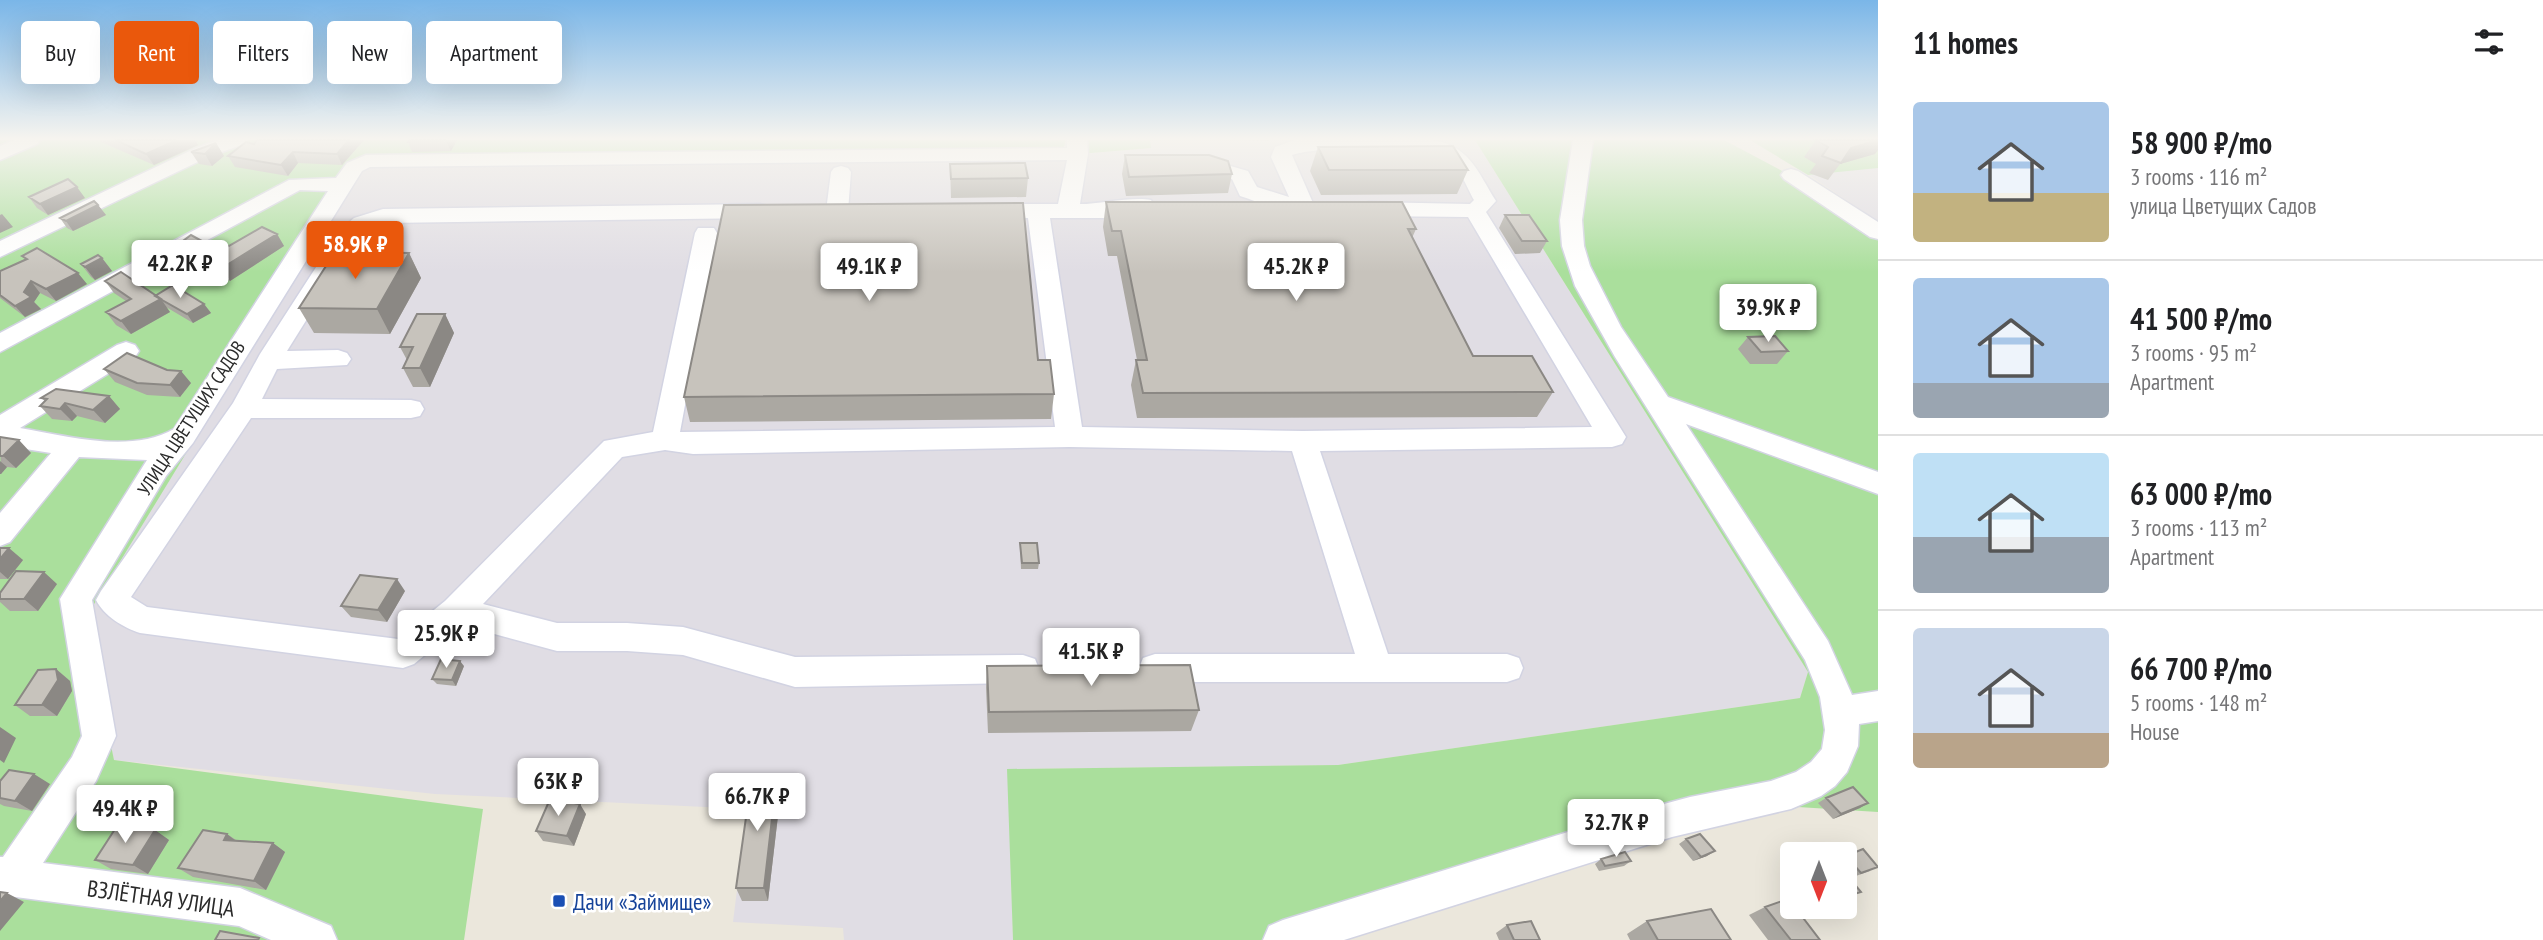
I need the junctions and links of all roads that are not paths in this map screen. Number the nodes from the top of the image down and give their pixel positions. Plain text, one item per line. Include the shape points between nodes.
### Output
1 (137, 184) edge
2 (840, 184) edge
3 (1072, 184) edge
4 (1245, 184) edge
5 (1293, 184) edge
6 (1475, 184) edge
7 (1577, 184) edge
8 (1805, 184) edge
9 (343, 185) joint
10 (746, 186) dead end
11 (1277, 200) junction
12 (1227, 202) edge
13 (1166, 204) edge
14 (1068, 209) junction
15 (1305, 210) junction
16 (741, 211) junction
17 (782, 211) edge
18 (810, 211) edge
19 (837, 211) junction
20 (864, 211) edge
21 (958, 211) edge
22 (1038, 211) junction
23 (1475, 211) junction
24 (1878, 232) edge
25 (706, 233) dead end
26 (0, 250) edge
27 (0, 344) edge
28 (126, 351) edge
29 (338, 359) dead end
30 (269, 360) junction
31 (1659, 404) junction
32 (244, 408) junction
33 (411, 409) dead end
34 (0, 434) edge
35 (183, 436) junction
36 (1070, 437) junction
37 (665, 440) junction
38 (1303, 441) junction
39 (74, 446) junction
40 (1878, 483) edge
41 (0, 534) edge
42 (456, 610) junction
43 (1130, 668) edge
44 (1376, 668) junction
45 (1507, 668) dead end
46 (1051, 669) edge
47 (1878, 706) edge
48 (1841, 712) junction
49 (6, 877) edge
50 (317, 940) edge
51 (1283, 940) edge

1 - 26 street
2 - 19 street
3 - 14 street
4 - 11 street via 1248,191
5 - 15 street
6 - 23 street via 1485,201
7 - 31 street via 1572,244 1579,267
8 - 24 street
9 - 27 street via 296,184
9 - 35 street, УЛИЦА ЦВЕТУЩИХ САДОВ
10 - 16 street
11 - 12 street
11 - 15 street
13 - 14 street via 1104,211
14 - 22 street
15 - 23 street
16 - 17 street
16 - 30 street via 383,216 362,223 348,236
18 - 19 street
19 - 20 street
21 - 22 street
22 - 36 street
23 - 38 street via 1612,438
25 - 37 street
28 - 34 street via 13,418
29 - 30 street
30 - 32 street
31 - 40 street
31 - 48 street via 1817,651
32 - 33 street
32 - 42 street via 112,600 140,620 403,654
34 - 39 street
35 - 39 street via 152,449
35 - 49 street, УЛИЦА ЦВЕТУЩИХ САДОВ via 156,469 76,599 99,736 84,769
36 - 37 street via 693,444
36 - 38 street
37 - 42 street via 614,448
38 - 44 street
39 - 41 street
42 - 46 street via 557,637 683,641 795,672
43 - 44 street
44 - 45 street
47 - 48 street
48 - 51 street via 1837,755 1823,774 1793,790 1748,804 1676,817
49 - 50 street, ВЗЛЁТНАЯ УЛИЦА via 240,907

